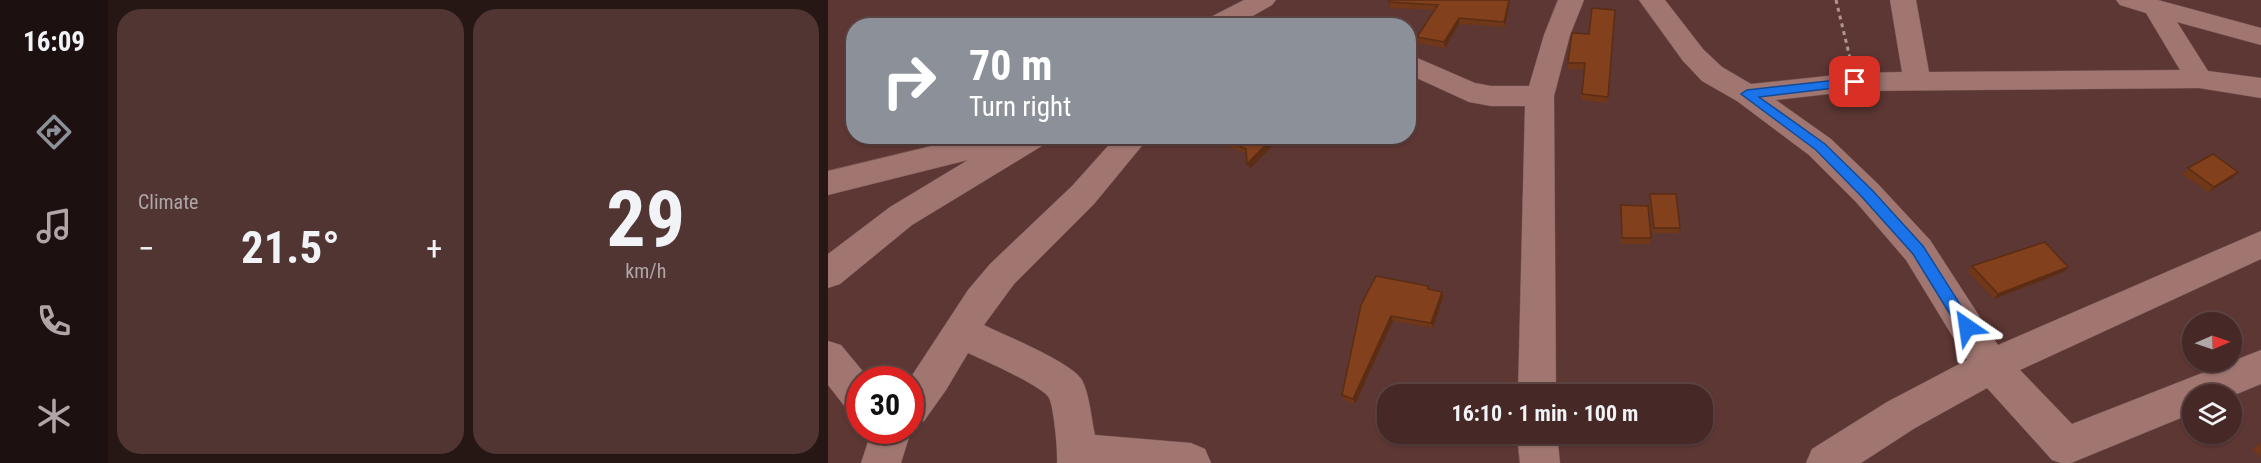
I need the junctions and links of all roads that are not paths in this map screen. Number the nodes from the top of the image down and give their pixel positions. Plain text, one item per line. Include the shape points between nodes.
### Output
1 (1263, 0) edge
2 (1570, 0) edge
3 (1652, 0) edge
4 (1903, 0) edge
5 (2129, 0) edge
6 (2155, 7) junction
7 (1229, 18) edge
8 (2261, 37) edge
9 (1416, 67) edge
10 (2199, 79) junction
11 (1917, 81) junction
12 (2261, 88) edge
13 (1747, 94) junction
14 (1540, 96) junction
15 (985, 144) edge
16 (1020, 144) edge
17 (1129, 144) edge
18 (828, 183) edge
19 (2261, 244) edge
20 (828, 274) edge
21 (961, 331) junction
22 (828, 357) edge
23 (1991, 366) junction
24 (2261, 367) edge
25 (846, 379) edge
26 (1537, 384) edge
27 (924, 390) edge
28 (1538, 444) edge
29 (2074, 454) edge
30 (1078, 458) edge
31 (1191, 463) edge
32 (1540, 463) edge
33 (1826, 463) edge

1 - 7 street
2 - 14 street
3 - 13 street via 1712,74
4 - 11 street
5 - 6 street
6 - 8 street
6 - 10 street
9 - 14 street via 1468,92
10 - 11 street
10 - 12 street
11 - 13 street via 1855,82
13 - 23 street via 1820,147 1867,193 1918,250
14 - 26 street
15 - 18 street
16 - 20 street via 891,222
17 - 21 street via 1002,274
19 - 23 street
21 - 27 street
21 - 30 street via 1052,378 1067,390
22 - 25 street
23 - 29 street
23 - 33 street via 1901,415
24 - 29 street
28 - 32 street
30 - 31 street

